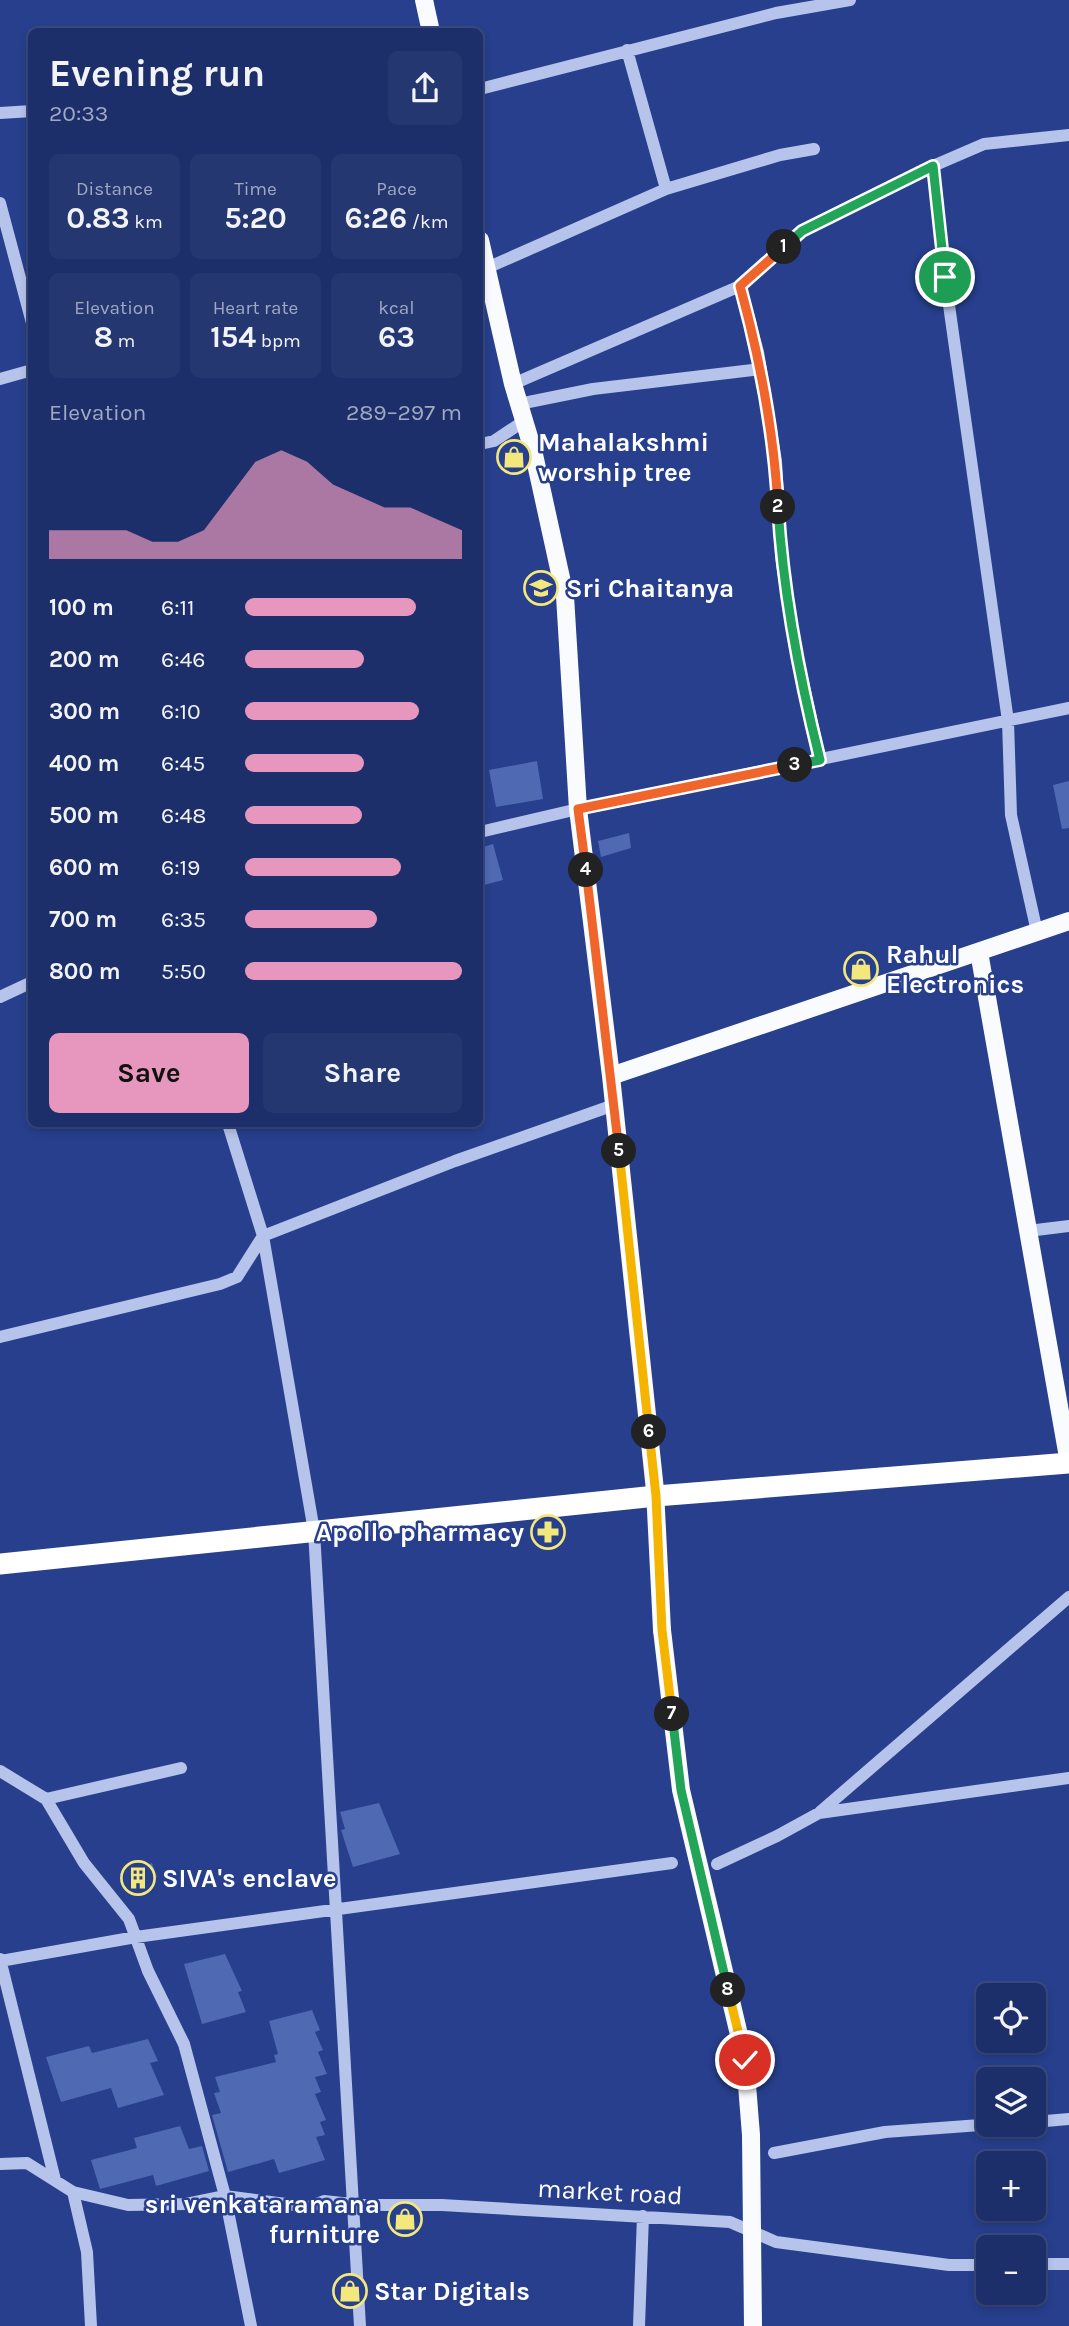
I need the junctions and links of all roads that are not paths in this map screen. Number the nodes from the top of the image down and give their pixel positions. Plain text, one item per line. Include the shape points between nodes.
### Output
1 (424, 0) edge
2 (850, 0) edge
3 (430, 28) edge
4 (627, 50) junction
5 (483, 88) edge
6 (28, 111) edge
7 (0, 113) edge
8 (1069, 135) edge
9 (814, 149) dead end
10 (933, 166) junction
11 (666, 190) junction
12 (0, 203) edge
13 (483, 271) edge
14 (740, 286) junction
15 (28, 308) edge
16 (761, 369) junction
17 (28, 371) edge
18 (0, 379) edge
19 (513, 384) junction
20 (522, 413) junction
21 (483, 443) edge
22 (1069, 708) edge
23 (1008, 721) junction
24 (820, 760) junction
25 (578, 809) junction
26 (483, 831) edge
27 (1069, 921) edge
28 (1037, 932) junction
29 (979, 951) junction
30 (28, 984) edge
31 (0, 997) edge
32 (611, 1076) junction
33 (614, 1105) junction
34 (229, 1127) edge
35 (1069, 1226) edge
36 (1028, 1231) junction
37 (262, 1236) junction
38 (0, 1336) edge
39 (1069, 1463) edge
40 (656, 1496) junction
41 (314, 1531) junction
42 (0, 1564) edge
43 (1069, 1597) edge
44 (181, 1768) dead end
45 (0, 1771) edge
46 (1069, 1778) edge
47 (46, 1799) junction
48 (819, 1813) junction
49 (672, 1864) dead end
50 (717, 1864) dead end
51 (336, 1909) junction
52 (136, 1937) junction
53 (0, 1960) edge
54 (1069, 2119) edge
55 (1046, 2121) edge
56 (976, 2125) edge
57 (774, 2153) dead end
58 (0, 2164) edge
59 (55, 2180) junction
60 (73, 2192) junction
61 (225, 2196) junction
62 (353, 2203) junction
63 (643, 2216) junction
64 (1046, 2264) edge
65 (1069, 2264) edge
66 (976, 2265) edge
67 (91, 2326) edge
68 (251, 2326) edge
69 (360, 2326) edge
70 (639, 2326) edge
71 (753, 2326) edge

1 - 3 main road
2 - 4 street via 776,13
4 - 5 street
4 - 11 street
6 - 7 street
8 - 10 street via 984,144
9 - 11 street
10 - 14 street via 802,231
10 - 23 street
11 - 13 street
12 - 15 street
13 - 19 main road
14 - 16 street
14 - 19 street
16 - 20 street via 593,389
16 - 24 street via 776,461 781,556 793,642
17 - 18 street
19 - 20 main road
20 - 21 street via 494,441
20 - 25 main road via 565,596
22 - 23 street
23 - 24 street
23 - 28 street via 1011,815
24 - 25 street
25 - 26 street
25 - 32 main road
27 - 28 main road
28 - 29 main road
29 - 32 main road
29 - 36 main road
30 - 31 street
32 - 33 main road
33 - 37 street
33 - 40 main road
34 - 37 street
35 - 36 street
36 - 39 main road
37 - 38 street via 237,1277 220,1284
37 - 41 street
39 - 40 highway
40 - 41 highway
40 - 71 main road, bridge via 662,1630 681,1790 745,2060 751,2135
41 - 42 highway
41 - 51 street
43 - 48 street
44 - 47 street
45 - 47 street
46 - 48 street
47 - 52 street via 84,1863 130,1919
48 - 50 street
49 - 51 street
51 - 52 street
51 - 62 street
52 - 53 street
52 - 61 street via 184,2044
53 - 59 street
54 - 55 street
56 - 57 street via 885,2132
58 - 59 street via 27,2163
59 - 60 street
60 - 61 street, market road via 128,2205 186,2204
60 - 67 street via 87,2252
61 - 62 street, market road via 309,2207 324,2201
61 - 68 street
62 - 63 street, market road
62 - 69 street
63 - 66 street, market road via 730,2222 776,2242
63 - 70 street
64 - 65 street

